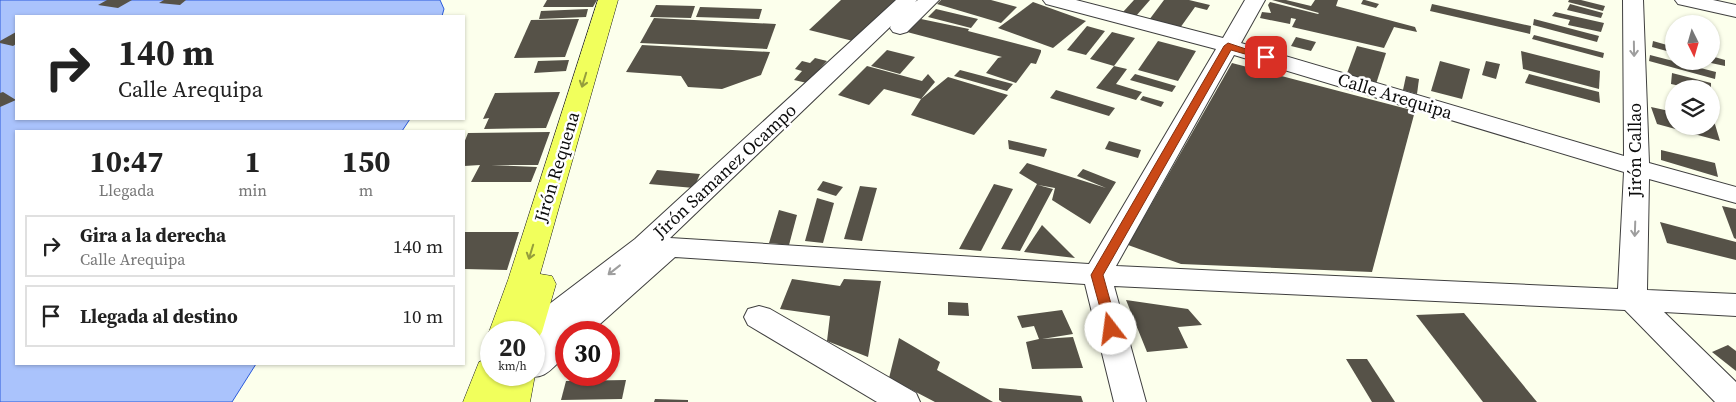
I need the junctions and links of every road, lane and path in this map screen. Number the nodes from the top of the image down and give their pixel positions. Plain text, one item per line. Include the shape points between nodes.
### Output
1 (608, 0) edge
2 (626, 0) edge
3 (908, 0) edge
4 (929, 0) edge
5 (1053, 0) edge
6 (1255, 0) edge
7 (1633, 0) edge
8 (1686, 0) edge
9 (1736, 11) edge
10 (1228, 46) junction
11 (602, 54) junction
12 (1637, 168) junction
13 (1736, 195) edge
14 (657, 247) junction
15 (1097, 275) junction
16 (1632, 299) junction
17 (1736, 305) edge
18 (759, 317) dead end
19 (509, 321) edge
20 (529, 321) edge
21 (583, 321) edge
22 (545, 324) edge
23 (555, 346) edge
24 (545, 354) edge
25 (904, 402) edge
26 (1130, 402) edge
27 (1736, 402) edge

1 - 11 main road, Jirón Requena
2 - 11 main road, Jirón Requena
3 - 14 street, Jirón Samanez Ocampo
4 - 14 street, Jirón Samanez Ocampo
5 - 10 street, Calle Arequipa
6 - 10 street
7 -> 12 street, Jirón Callao
8 - 9 street
10 - 12 street, Calle Arequipa
10 - 15 street
11 -> 19 main road, Jirón Requena
11 - 20 main road, Jirón Requena
12 - 13 street, Calle Arequipa
12 -> 16 street, Jirón Callao
14 - 15 street
14 - 21 street, Jirón Samanez Ocampo
14 -> 22 street, Jirón Samanez Ocampo
15 - 16 street
15 - 26 street
16 - 17 street
16 - 27 street
18 - 25 street
23 - 24 street

